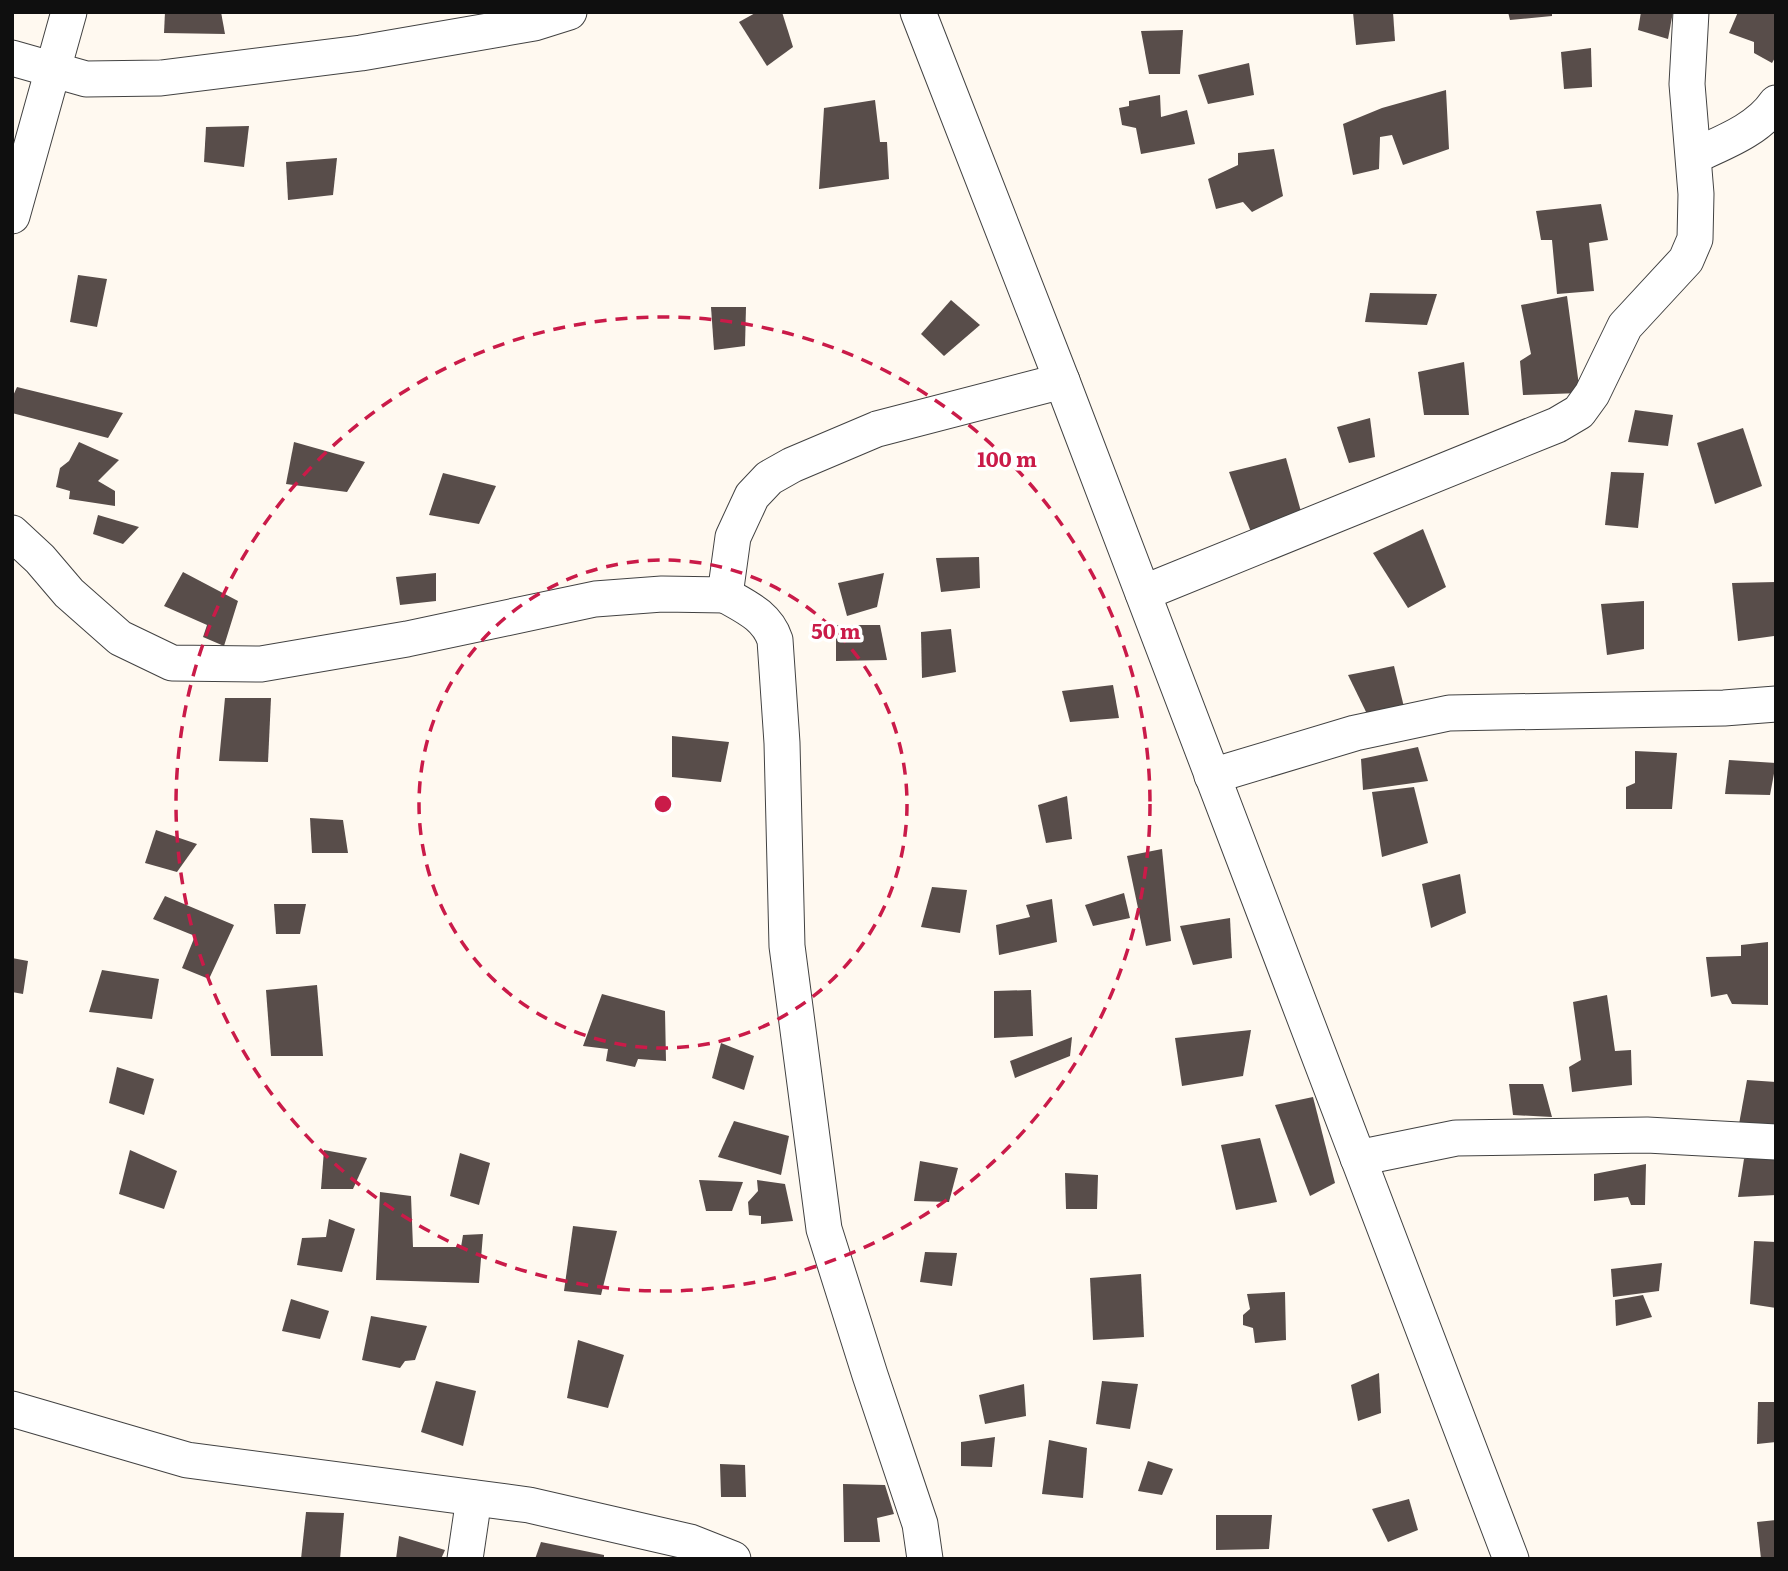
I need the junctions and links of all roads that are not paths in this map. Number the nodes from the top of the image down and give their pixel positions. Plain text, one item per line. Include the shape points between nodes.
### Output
1 (69, 12) edge
2 (569, 12) edge
3 (918, 12) edge
4 (1691, 12) edge
5 (12, 58) edge
6 (53, 70) junction
7 (1776, 103) edge
8 (1694, 156) junction
9 (12, 216) edge
10 (1062, 381) junction
11 (12, 533) edge
12 (1143, 593) junction
13 (725, 595) junction
14 (1776, 704) edge
15 (1212, 776) junction
16 (1776, 1142) edge
17 (1358, 1158) junction
18 (12, 1409) edge
19 (474, 1498) junction
20 (465, 1559) edge
21 (733, 1559) edge
22 (925, 1559) edge
23 (1511, 1559) edge

1 - 6 street
2 - 6 street via 534,23 362,53 161,78 86,79
3 - 10 street
4 - 8 street via 1687,83
5 - 6 street
6 - 9 street
7 - 8 street via 1737,137
8 - 12 street via 1695,239 1686,260 1625,326 1579,412 1557,425
10 - 12 street
10 - 13 street via 877,429 769,478 752,496 733,537
11 - 13 street via 120,638 172,663 261,664 595,599
12 - 15 street
13 - 22 street via 757,613 775,640 786,946 824,1229 920,1524
14 - 15 street via 1449,713 1355,733
15 - 17 street
16 - 17 street via 1647,1135 1456,1138
17 - 23 street
18 - 19 street via 187,1460
19 - 20 street
19 - 21 street via 529,1505 690,1542

